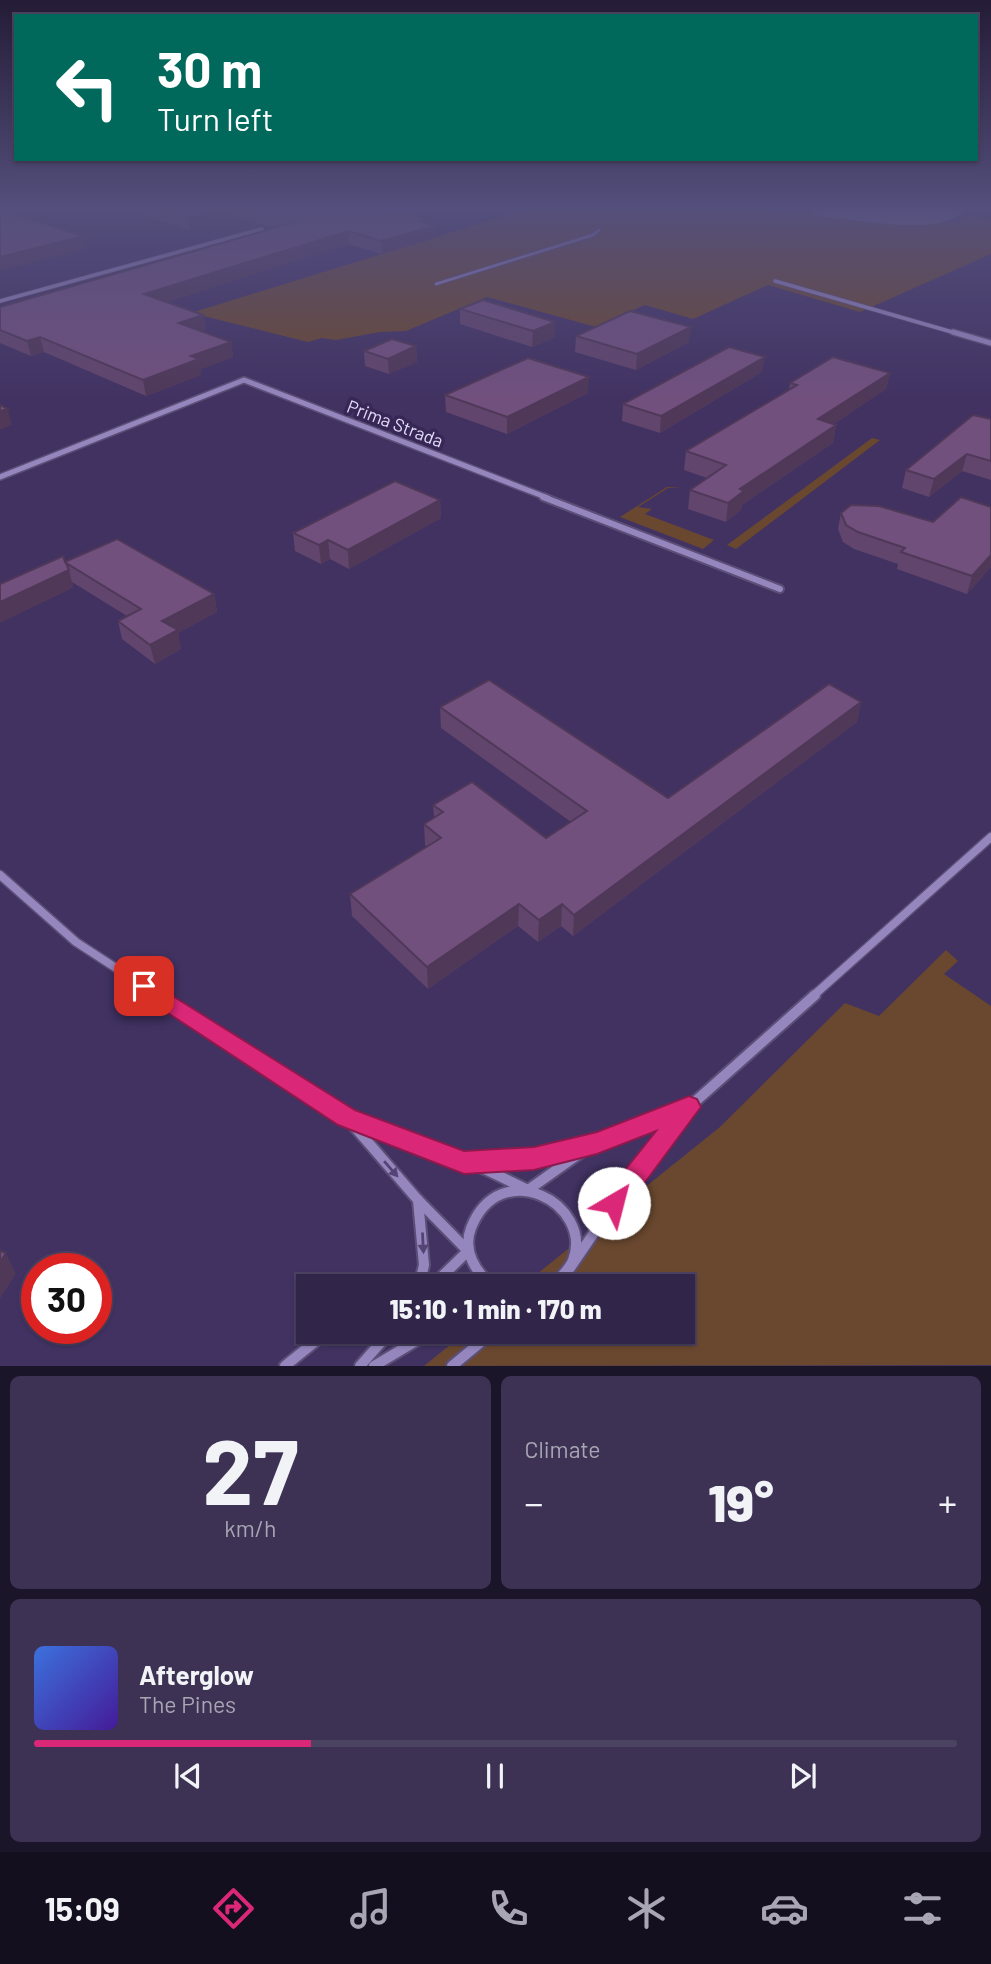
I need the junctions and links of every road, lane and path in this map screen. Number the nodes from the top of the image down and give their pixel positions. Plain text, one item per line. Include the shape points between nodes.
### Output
1 (106, 272) edge
2 (474, 272) edge
3 (775, 281) dead end
4 (436, 284) dead end
5 (0, 301) edge
6 (991, 343) edge
7 (0, 477) edge
8 (780, 589) dead end
9 (991, 836) edge
10 (0, 875) edge
11 (689, 1107) junction
12 (346, 1118) junction
13 (597, 1143) junction
14 (464, 1162) junction
15 (528, 1190) junction
16 (418, 1200) junction
17 (468, 1251) junction
18 (570, 1268) junction
19 (422, 1274) edge
20 (444, 1274) edge
21 (481, 1274) edge
22 (564, 1274) edge
23 (312, 1344) edge
24 (379, 1344) edge
25 (410, 1344) edge
26 (479, 1344) edge
27 (285, 1366) edge
28 (360, 1366) edge
29 (374, 1366) edge
30 (452, 1366) edge

1 - 5 street
2 - 4 lane
3 - 6 street
7 - 8 street, Prima Strada via 244,380
9 - 11 street
10 - 12 street via 76,942
11 - 13 street
11 - 18 street via 626,1186
12 - 14 street
12 -> 16 street
13 - 14 street via 534,1159
13 - 15 street
14 - 15 street
15 - 17 street via 501,1193 488,1200 472,1222
15 - 18 street via 545,1195 569,1218 575,1234
16 - 17 street
16 -> 19 street
17 - 20 street
17 - 21 street
18 - 22 street
23 - 27 street
24 - 28 street
25 - 29 street
26 - 30 street

